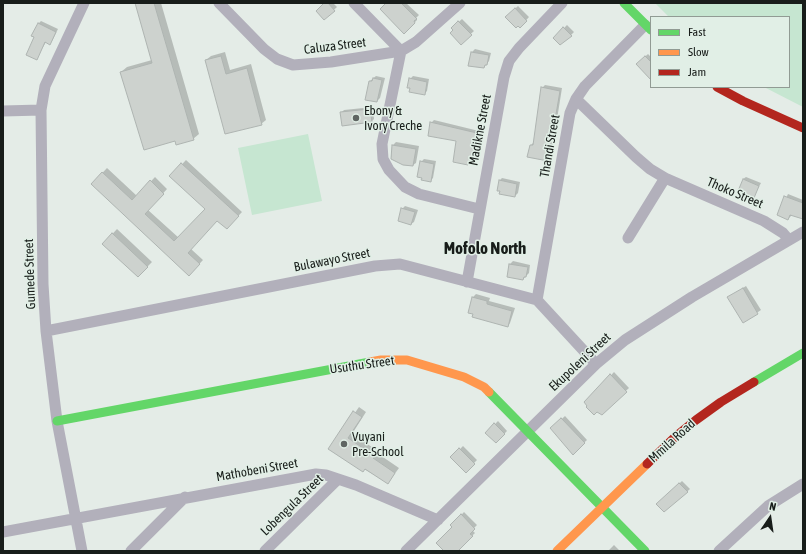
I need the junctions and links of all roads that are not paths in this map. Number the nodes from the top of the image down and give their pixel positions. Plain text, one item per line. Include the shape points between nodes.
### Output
1 (84, 3) edge
2 (219, 3) edge
3 (354, 3) edge
4 (460, 3) edge
5 (562, 3) edge
6 (624, 3) edge
7 (648, 28) edge
8 (401, 51) junction
9 (719, 88) edge
10 (576, 99) junction
11 (41, 110) junction
12 (3, 111) edge
13 (803, 128) edge
14 (665, 178) junction
15 (479, 209) junction
16 (803, 232) edge
17 (628, 238) dead end
18 (789, 240) junction
19 (467, 282) junction
20 (537, 300) junction
21 (46, 331) junction
22 (803, 353) edge
23 (803, 362) edge
24 (596, 364) junction
25 (57, 421) junction
26 (529, 431) junction
27 (338, 479) junction
28 (803, 484) edge
29 (185, 497) junction
30 (606, 509) junction
31 (76, 517) junction
32 (438, 520) junction
33 (3, 532) edge
34 (82, 551) edge
35 (131, 551) edge
36 (265, 551) edge
37 (406, 551) edge
38 (557, 551) edge
39 (569, 551) edge
40 (646, 551) edge
41 (719, 551) edge

1 - 11 street, Gumede Street via 48,78
2 - 8 street, Caluza Street via 277,60 293,65
3 - 8 street
4 - 8 street, Caluza Street via 416,42
5 - 15 street, Madikne Street via 509,61
6 - 7 street
7 - 10 street, Thandi Street via 585,86
8 - 15 street via 382,144 383,159 388,170 405,187 419,194
9 - 13 street
10 - 14 street, Thoko Street via 636,157
10 - 20 street, Thandi Street via 570,113
11 - 12 street
11 - 21 street, Gumede Street
14 - 17 street
14 - 18 street, Thoko Street via 764,221
15 - 19 street, Madikne Street
16 - 18 street, Ekupoleni Street
18 - 24 street, Ekupoleni Street via 646,326
19 - 20 street, Bulawayo Street
19 - 21 street, Bulawayo Street via 408,265 389,264
20 - 24 street
21 - 25 street, Gumede Street
22 - 30 street, Mmila Road via 705,412 675,437
23 - 30 street, Mmila Road via 701,424
24 - 26 street, Ekupoleni Street
25 - 26 street, Usuthu Street via 394,359 407,360 474,381 493,394
25 - 31 street, Gumede Street
26 - 30 street, Usuthu Street
26 - 32 street, Ekupoleni Street
27 - 29 street, Mathobeni Street via 326,475 308,475
27 - 32 street, Mathobeni Street
27 - 36 street, Lobengula Street
28 - 41 street via 768,506
29 - 31 street, Mathobeni Street
29 - 35 street
30 - 38 street, Mmila Road
30 - 39 street, Mmila Road
30 - 40 street, Usuthu Street
31 - 33 street, Mathobeni Street
31 - 34 street, Gumede Street
32 - 37 street, Ekupoleni Street

